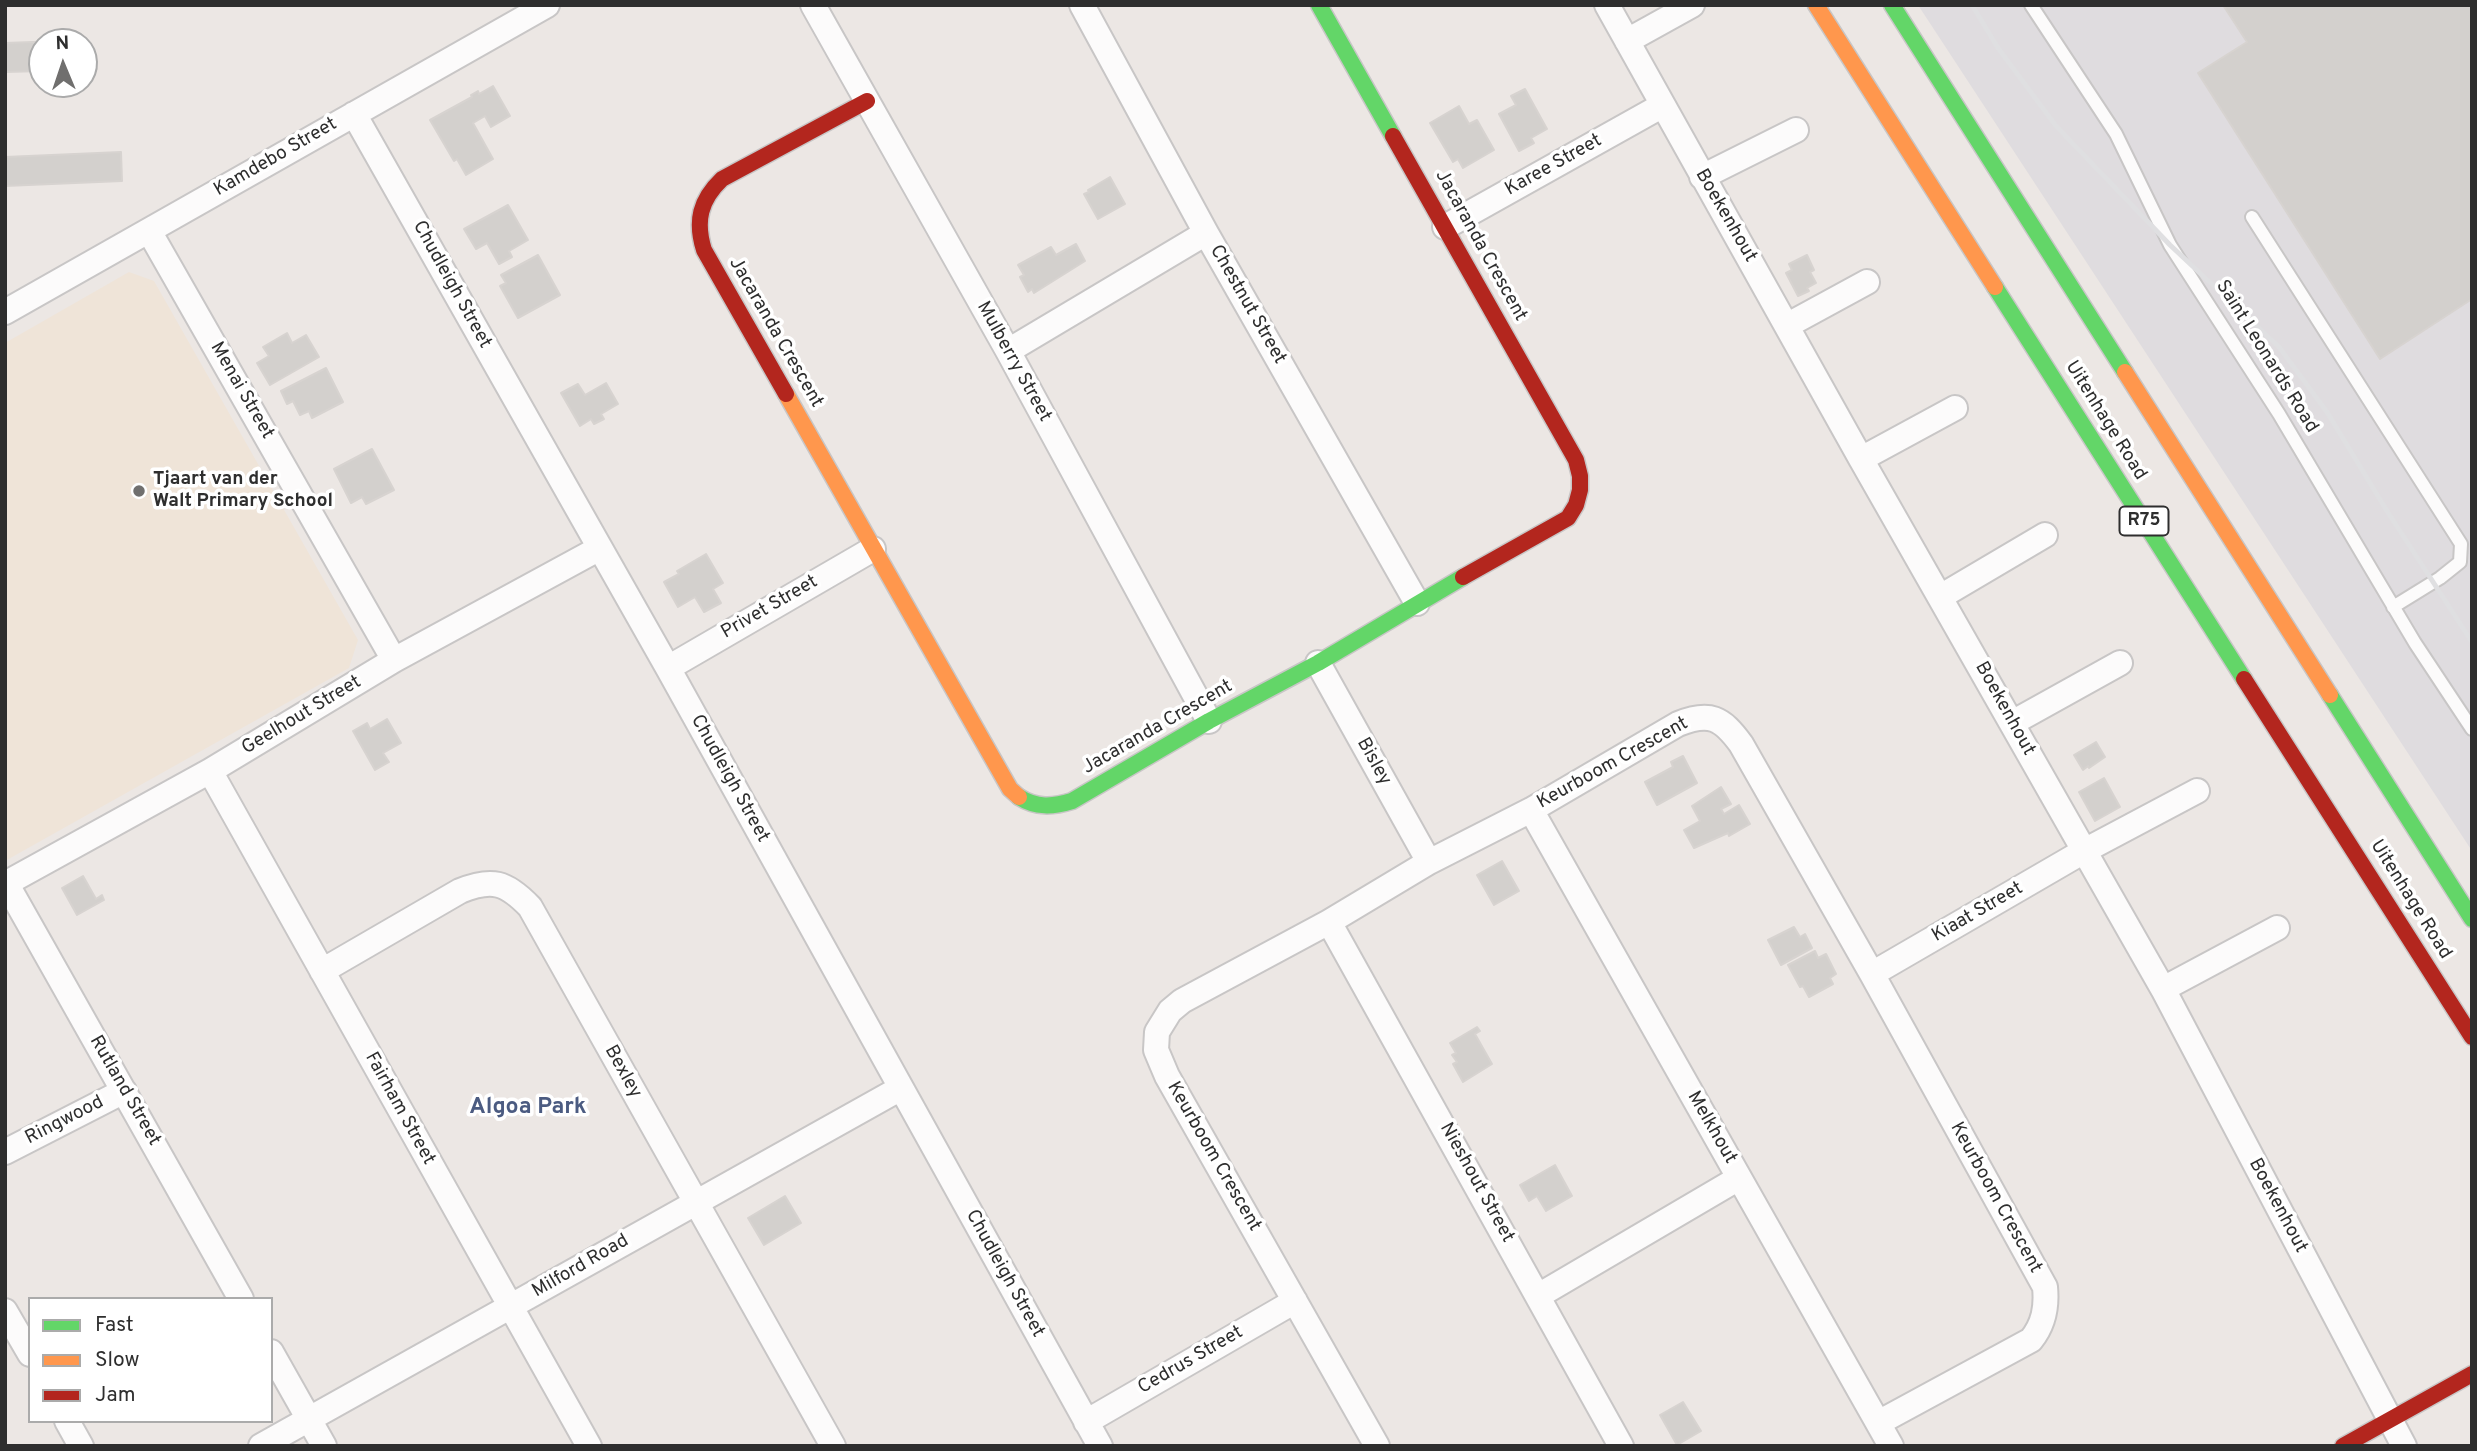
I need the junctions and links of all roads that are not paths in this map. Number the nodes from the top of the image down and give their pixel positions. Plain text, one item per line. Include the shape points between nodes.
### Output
1 (547, 5) edge
2 (813, 5) edge
3 (1082, 5) edge
4 (1319, 5) edge
5 (1607, 5) edge
6 (1692, 5) edge
7 (1816, 5) edge
8 (1892, 5) edge
9 (2031, 5) edge
10 (1627, 41) junction
11 (867, 101) junction
12 (1663, 105) junction
13 (354, 114) junction
14 (1796, 130) dead end
15 (1702, 177) junction
16 (2252, 216) dead end
17 (1445, 227) junction
18 (149, 231) junction
19 (1206, 233) junction
20 (1867, 282) dead end
21 (5, 312) edge
22 (1788, 325) junction
23 (1008, 352) junction
24 (1955, 408) dead end
25 (1861, 459) junction
26 (2045, 535) dead end
27 (600, 548) junction
28 (873, 549) junction
29 (1940, 597) junction
30 (1417, 603) junction
31 (2393, 607) junction
32 (394, 660) junction
33 (1318, 663) junction
34 (2120, 663) dead end
35 (668, 668) junction
36 (1209, 721) junction
37 (2012, 723) junction
38 (2472, 729) edge
39 (210, 771) junction
40 (2197, 791) dead end
41 (1531, 810) junction
42 (2084, 852) junction
43 (1429, 862) junction
44 (5, 883) edge
45 (2472, 919) edge
46 (1329, 922) junction
47 (2277, 928) dead end
48 (322, 971) junction
49 (1872, 974) junction
50 (2164, 989) junction
51 (2472, 1037) edge
52 (901, 1088) junction
53 (124, 1091) junction
54 (5, 1152) edge
55 (1740, 1178) junction
56 (695, 1202) junction
57 (1538, 1296) junction
58 (240, 1297) edge
59 (1295, 1301) junction
60 (511, 1308) junction
61 (5, 1311) edge
62 (28, 1351) edge
63 (273, 1356) edge
64 (2472, 1374) edge
65 (308, 1418) junction
66 (2389, 1420) junction
67 (1086, 1422) junction
68 (68, 1423) edge
69 (1878, 1423) junction
70 (81, 1446) edge
71 (261, 1446) edge
72 (324, 1446) edge
73 (589, 1446) edge
74 (833, 1446) edge
75 (1100, 1446) edge
76 (1377, 1446) edge
77 (1621, 1446) edge
78 (1891, 1446) edge
79 (2343, 1446) edge
80 (2404, 1446) edge

1 - 13 street, Kamdebo Street
2 - 11 street, Mulberry Street
3 - 19 street, Chestnut Street
4 - 17 main road, Jacaranda Crescent
5 - 10 street, Boekenhout
6 - 10 street
7 - 51 main road, Uitenhage Road / R75
8 - 45 main road
9 - 31 lane, Saint Leonards Road via 2116,134 2171,245 2279,414
10 - 12 street, Boekenhout
11 - 23 street, Mulberry Street
11 - 28 main road, Jacaranda Crescent via 722,179 709,190 698,225 704,250
12 - 15 street, Boekenhout
12 - 17 street, Karee Street
13 - 18 street, Kamdebo Street
13 - 27 street, Chudleigh Street
14 - 15 street
15 - 22 street, Boekenhout
16 - 31 lane via 2461,544 2460,562
17 - 30 main road, Jacaranda Crescent via 1576,460 1580,490 1577,506 1568,518
18 - 21 street, Kamdebo Street
18 - 32 street, Menai Street
19 - 23 street
19 - 30 street, Chestnut Street
20 - 22 street
22 - 25 street, Boekenhout
23 - 36 street, Mulberry Street
24 - 25 street
25 - 29 street, Boekenhout
26 - 29 street
27 - 32 street, Geelhout Street
27 - 35 street, Chudleigh Street
28 - 35 street, Privet Street
28 - 36 main road, Jacaranda Crescent via 991,758 1020,800 1035,807 1072,801
29 - 37 street, Boekenhout
30 - 33 main road, Jacaranda Crescent
31 - 38 lane, Saint Leonards Road
32 - 39 street, Geelhout Street
33 - 36 main road, Jacaranda Crescent
33 - 43 street, Bisley
34 - 37 street
35 - 52 street, Chudleigh Street
37 - 42 street, Boekenhout
39 - 44 street, Geelhout Street
39 - 48 street, Fairham Street
40 - 42 street, Kiaat Street
41 - 43 street, Keurboom Crescent
41 - 49 street, Keurboom Crescent via 1678,724 1692,718 1719,720 1741,744
41 - 55 street, Melkhout
42 - 49 street, Kiaat Street
42 - 50 street, Boekenhout
43 - 46 street, Keurboom Crescent
44 - 53 street, Rutland Street
46 - 57 street, Nieshout Street
46 - 59 street, Keurboom Crescent via 1182,1001 1161,1022 1155,1042 1167,1076
47 - 50 street
48 - 56 street, Bexley via 460,891 478,884 507,887 530,907
48 - 60 street, Fairham Street
49 - 69 street, Keurboom Crescent via 2045,1287 2047,1304 2031,1340
50 - 66 street, Boekenhout
52 - 56 street, Milford Road
52 - 67 street, Chudleigh Street
53 - 54 street, Ringwood
53 - 58 street, Rutland Street
55 - 57 street
55 - 69 street, Melkhout
56 - 60 street, Milford Road
56 - 74 street, Bexley
57 - 77 street, Nieshout Street
59 - 67 street, Cedrus Street
59 - 76 street, Keurboom Crescent
60 - 65 street, Milford Road
60 - 73 street, Fairham Street
61 - 62 street
63 - 65 street
64 - 66 main road
65 - 71 street, Milford Road
65 - 72 street
66 - 79 main road
66 - 80 street, Boekenhout
67 - 75 street, Chudleigh Street
68 - 70 street
69 - 78 street, Melkhout

